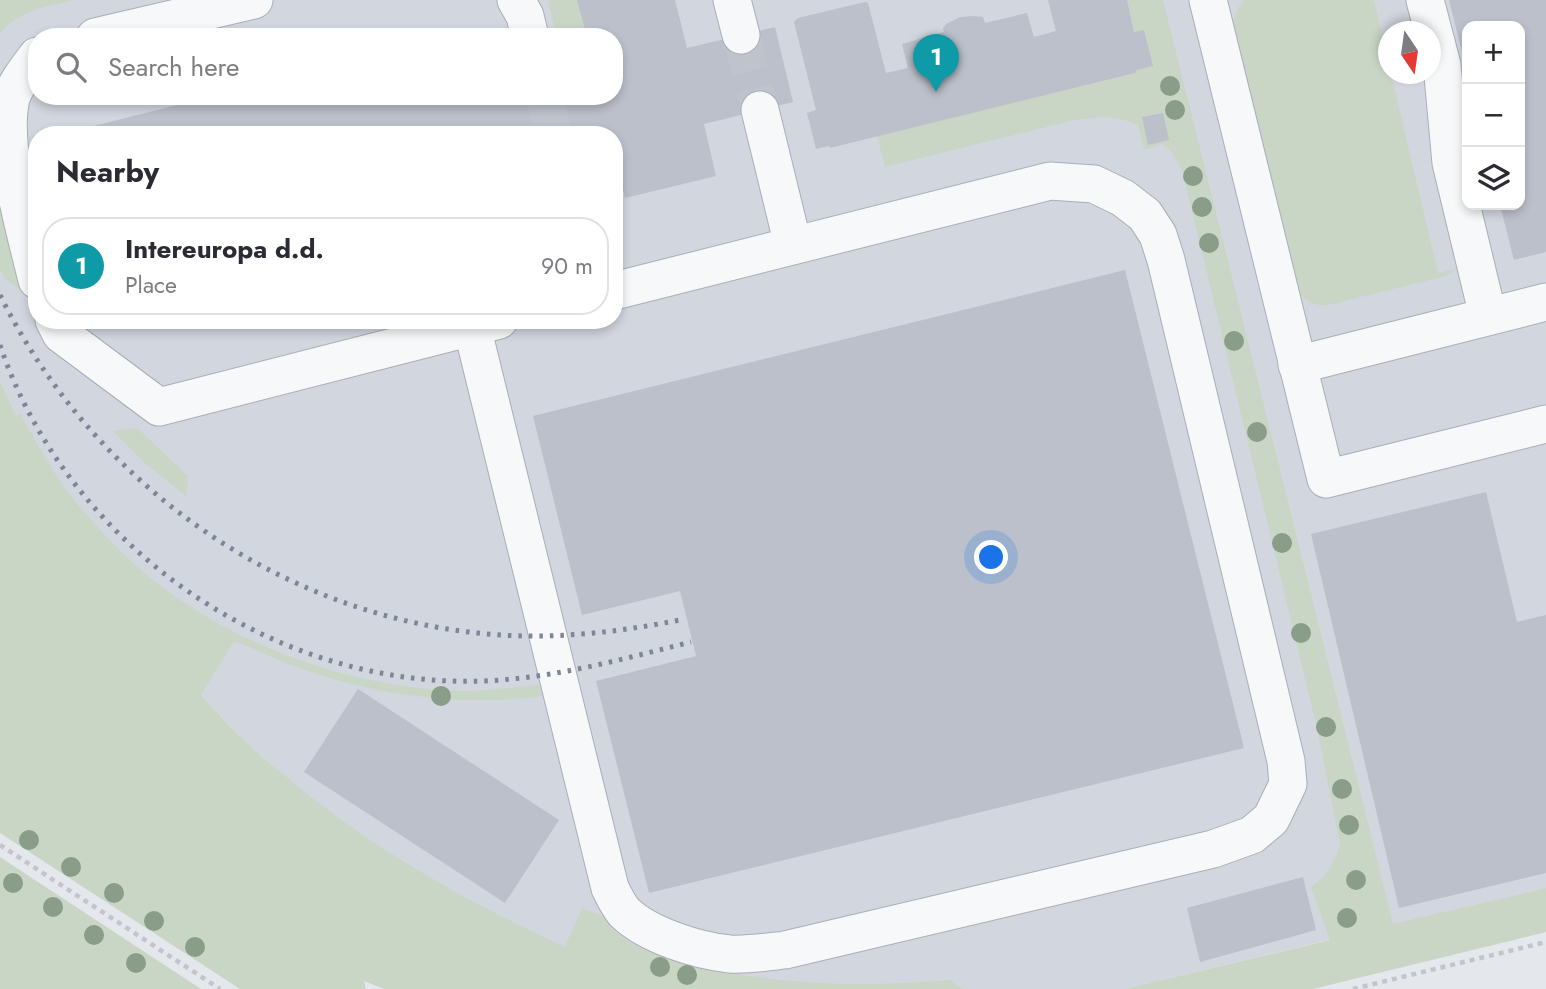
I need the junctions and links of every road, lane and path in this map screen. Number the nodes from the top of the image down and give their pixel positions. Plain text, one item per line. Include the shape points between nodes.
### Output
1 (254, 0) edge
2 (516, 0) edge
3 (732, 0) edge
4 (1208, 0) edge
5 (1425, 0) edge
6 (133, 28) edge
7 (528, 28) edge
8 (741, 35) tunnel mouth
9 (28, 70) edge
10 (760, 110) tunnel mouth
11 (28, 243) edge
12 (793, 246) junction
13 (623, 289) edge
14 (1546, 302) edge
15 (1488, 316) junction
16 (58, 329) edge
17 (466, 329) edge
18 (487, 329) edge
19 (1297, 365) junction
20 (1546, 424) edge
21 (0, 845) edge
22 (1546, 942) edge
23 (220, 989) edge
24 (1353, 989) edge

1 - 6 lane
2 - 7 lane
3 - 8 lane
4 - 19 lane
5 - 15 lane via 1442,65 1451,163
9 - 11 lane via 11,97 6,124 7,156
10 - 12 lane
12 - 13 lane
12 - 18 lane via 1050,181 1094,184 1145,215 1166,260 1286,761 1288,784 1271,819 1252,835 1213,849 785,950 730,954 658,934 635,922 621,909 610,888
14 - 15 lane
15 - 19 lane
16 - 17 lane via 159,407
19 - 20 lane via 1326,479
21 - 23 path
22 - 24 path

